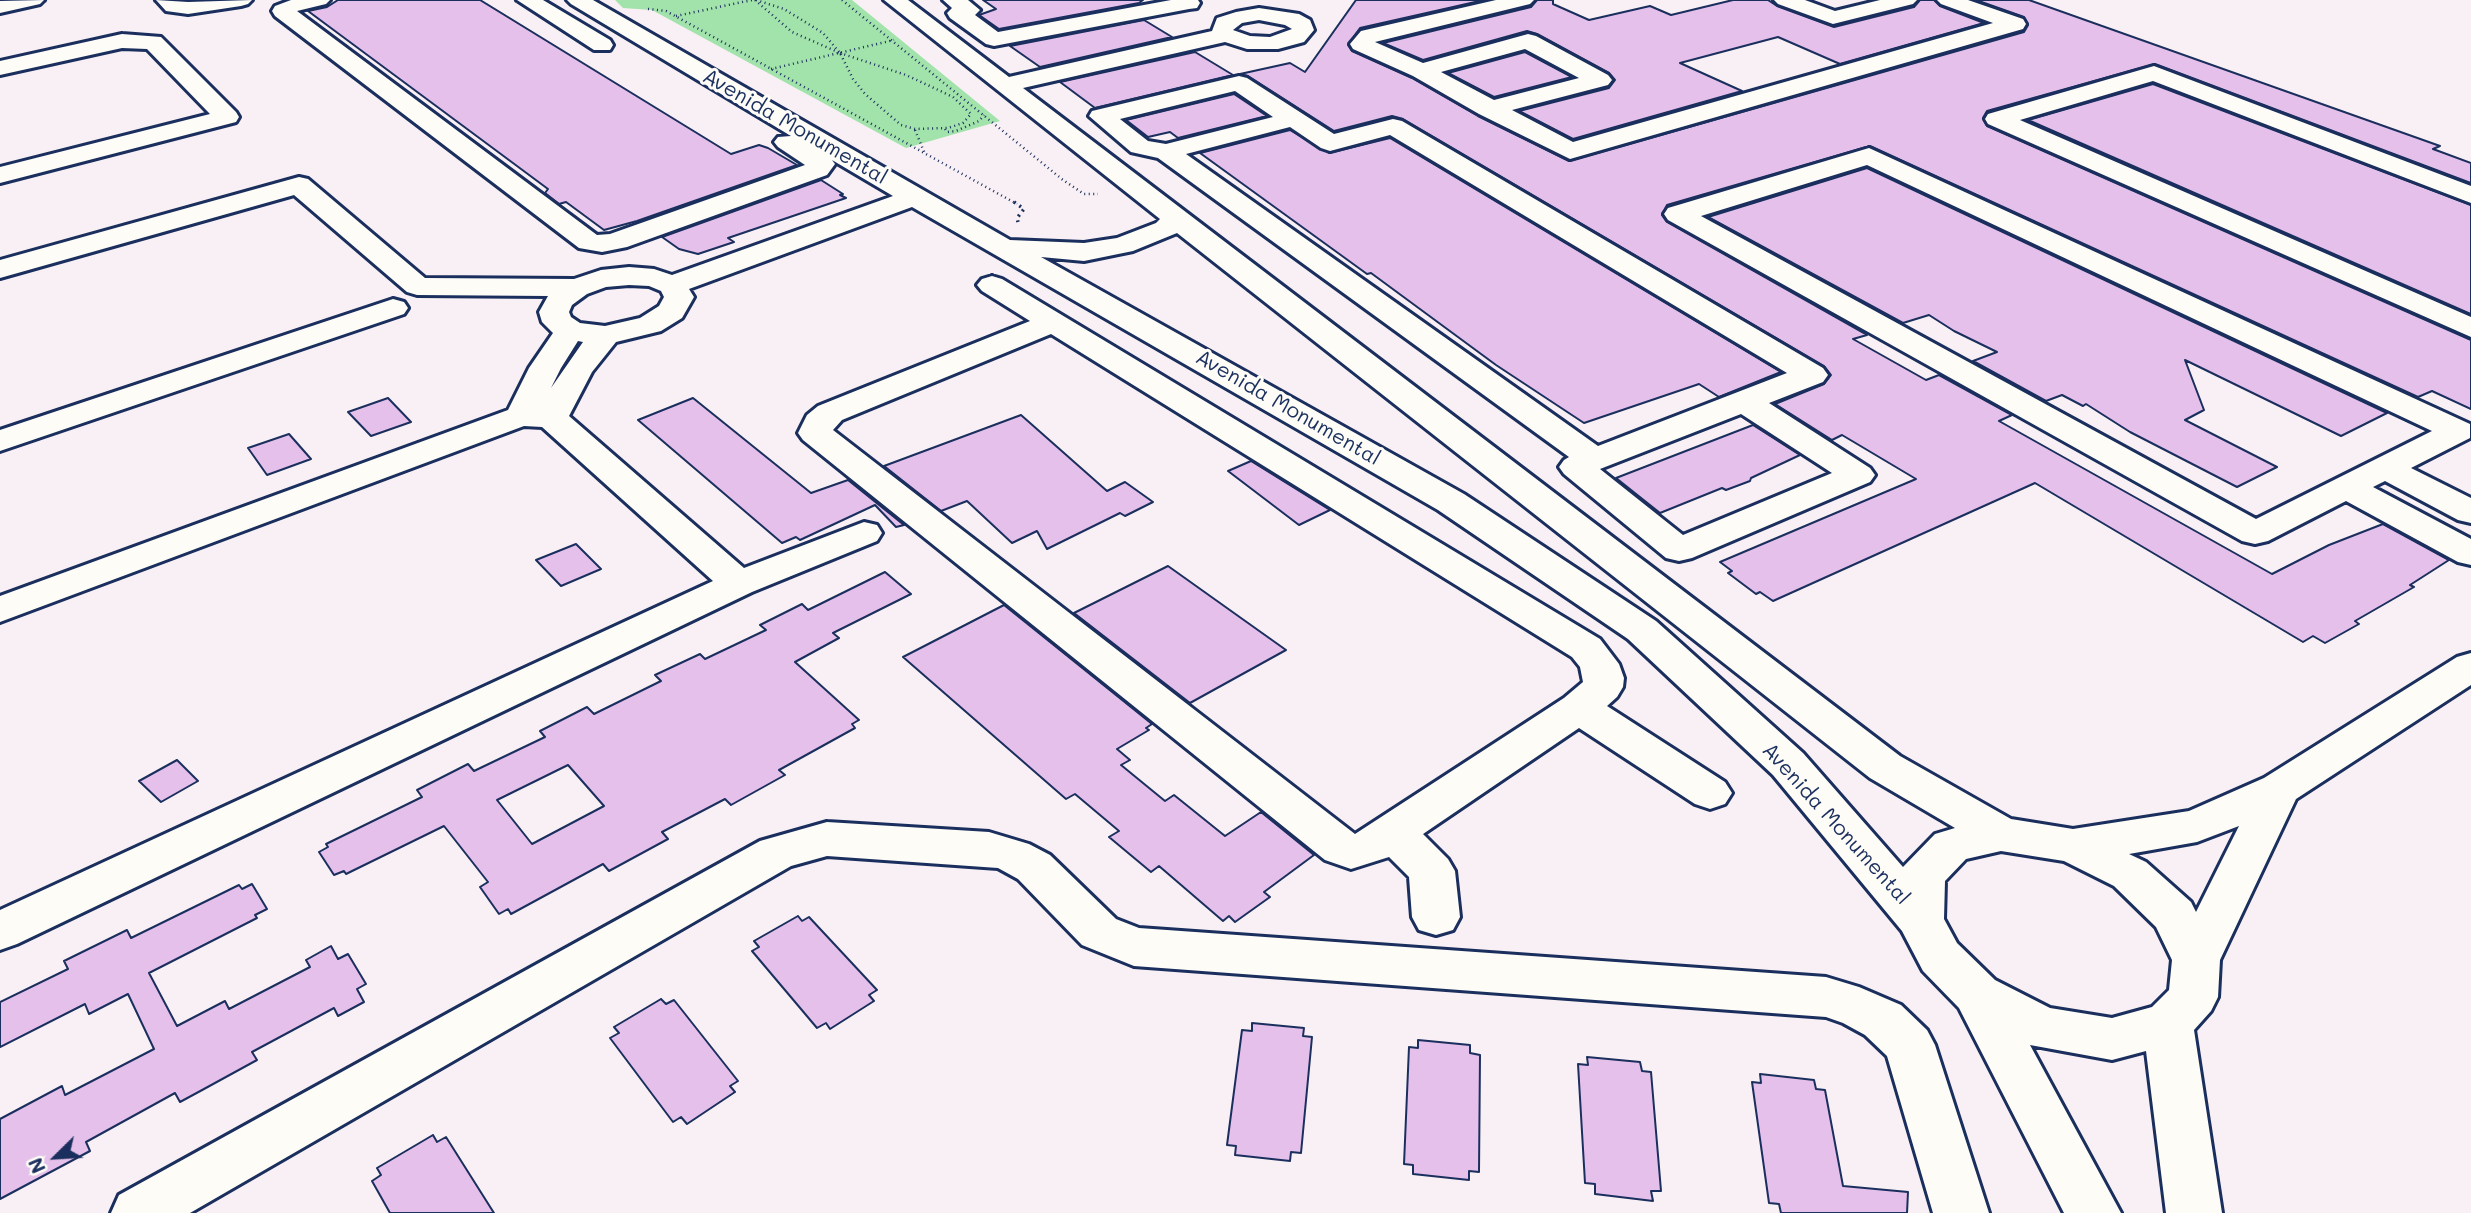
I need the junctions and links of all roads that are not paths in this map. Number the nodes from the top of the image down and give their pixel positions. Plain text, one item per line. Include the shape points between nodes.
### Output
1 (33, 0) edge
2 (241, 0) edge
3 (319, 0) edge
4 (528, 0) edge
5 (895, 0) edge
6 (954, 0) edge
7 (1184, 0) edge
8 (1523, 0) edge
9 (1785, 0) edge
10 (1906, 0) edge
11 (1948, 0) edge
12 (590, 3) edge
13 (0, 7) edge
14 (205, 7) junction
15 (1273, 8) edge
16 (161, 17) edge
17 (1226, 35) junction
18 (1333, 37) junction
19 (644, 54) junction
20 (0, 68) edge
21 (1421, 71) junction
22 (1003, 85) junction
23 (1488, 109) junction
24 (1293, 119) junction
25 (765, 138) dead end
26 (1166, 152) junction
27 (0, 175) edge
28 (2471, 195) edge
29 (914, 197) junction
30 (1175, 218) junction
31 (631, 236) junction
32 (1006, 247) junction
33 (1221, 254) junction
34 (662, 255) dead end
35 (0, 269) edge
36 (672, 285) junction
37 (992, 285) dead end
38 (1352, 285) junction
39 (577, 288) junction
40 (414, 297) junction
41 (1094, 298) junction
42 (1287, 305) junction
43 (562, 321) junction
44 (1053, 322) junction
45 (2471, 328) edge
46 (605, 335) junction
47 (1744, 401) junction
48 (536, 417) junction
49 (1309, 420) junction
50 (0, 441) edge
51 (1256, 447) junction
52 (1595, 460) junction
53 (2385, 468) junction
54 (2346, 487) junction
55 (2471, 512) edge
56 (864, 533) dead end
57 (2471, 554) edge
58 (739, 584) junction
59 (0, 610) edge
60 (2471, 666) edge
61 (1579, 708) junction
62 (2279, 789) junction
63 (1710, 793) dead end
64 (1393, 833) junction
65 (2001, 834) junction
66 (2073, 846) junction
67 (1436, 917) dead end
68 (1920, 919) junction
69 (0, 931) edge
70 (2196, 960) junction
71 (1977, 993) junction
72 (2168, 1024) junction
73 (139, 1213) edge
74 (1961, 1213) edge
75 (2093, 1213) edge
76 (2194, 1213) edge

1 - 13 street
2 - 14 street
3 - 31 street via 283,12 589,242 602,244
4 - 19 street
5 - 22 street
6 - 7 street via 968,10 958,13 994,39 1188,2
8 - 18 street
9 - 10 street via 1833,18
11 - 23 street via 2015,24 1570,151
12 - 19 street, Avenida Monumental
14 - 16 street
14 - 16 street
15 - 17 street via 1225,23 1222,30
15 - 18 street
16 - 20 street via 122,41
16 - 27 street via 227,117
17 - 18 street via 1270,44
17 - 22 street
18 - 21 street
19 - 29 street, Avenida Monumental
21 - 23 street
21 - 23 street via 1528,41 1600,80
22 - 30 street
24 - 26 street
24 - 26 street via 1239,83 1101,116 1140,147
24 - 47 street via 1329,143 1393,126 1812,375
25 - 31 street via 779,138 822,164
26 - 38 street
28 - 45 street via 2154,73 1997,119
29 - 32 street, Avenida Monumental
29 - 36 street
30 - 32 street via 1166,229 1124,245 1084,252
30 - 33 street
31 - 34 street
32 - 41 street, Avenida Monumental
33 - 41 street via 1181,249 1133,257 1105,270
33 - 42 street
35 - 40 street via 299,185
36 - 39 street via 629,276
36 - 46 street via 679,297 671,312 650,325
37 - 44 street
38 - 42 street
38 - 52 street
39 - 40 street
39 - 43 street via 560,300
40 - 43 street via 482,312
40 - 50 street
41 - 49 street, Avenida Monumental
42 - 65 street via 1885,767
43 - 46 street
43 - 48 street via 545,368
44 - 51 street
44 - 64 street via 830,413 815,433 1341,848 1361,851
46 - 48 street
47 - 52 street
47 - 52 street via 1858,475 1679,550 1576,467
48 - 58 street
48 - 59 street
49 - 51 street
49 - 68 street, Avenida Monumental via 1451,502 1642,631 1788,764
51 - 61 street via 1586,648 1599,664 1603,687
53 - 54 street
53 - 54 street via 2458,430 1869,156 1678,214 2255,533
53 - 55 street
54 - 57 street
56 - 58 street
58 - 69 street
60 - 62 street
61 - 63 street
61 - 64 street
62 - 66 street via 2197,826
62 - 70 street
64 - 67 street via 1432,871
65 - 66 street
65 - 68 street via 1951,846 1922,876
66 - 70 street via 2130,874 2165,906
68 - 71 street via 1940,957
70 - 72 street via 2193,997
71 - 72 street via 2042,1028 2112,1039
71 - 75 street
72 - 76 street
73 - 74 street via 776,853 827,839 989,849 1013,856 1034,867 1099,932 1134,947 1826,997 1859,1007 1883,1020 1909,1045

